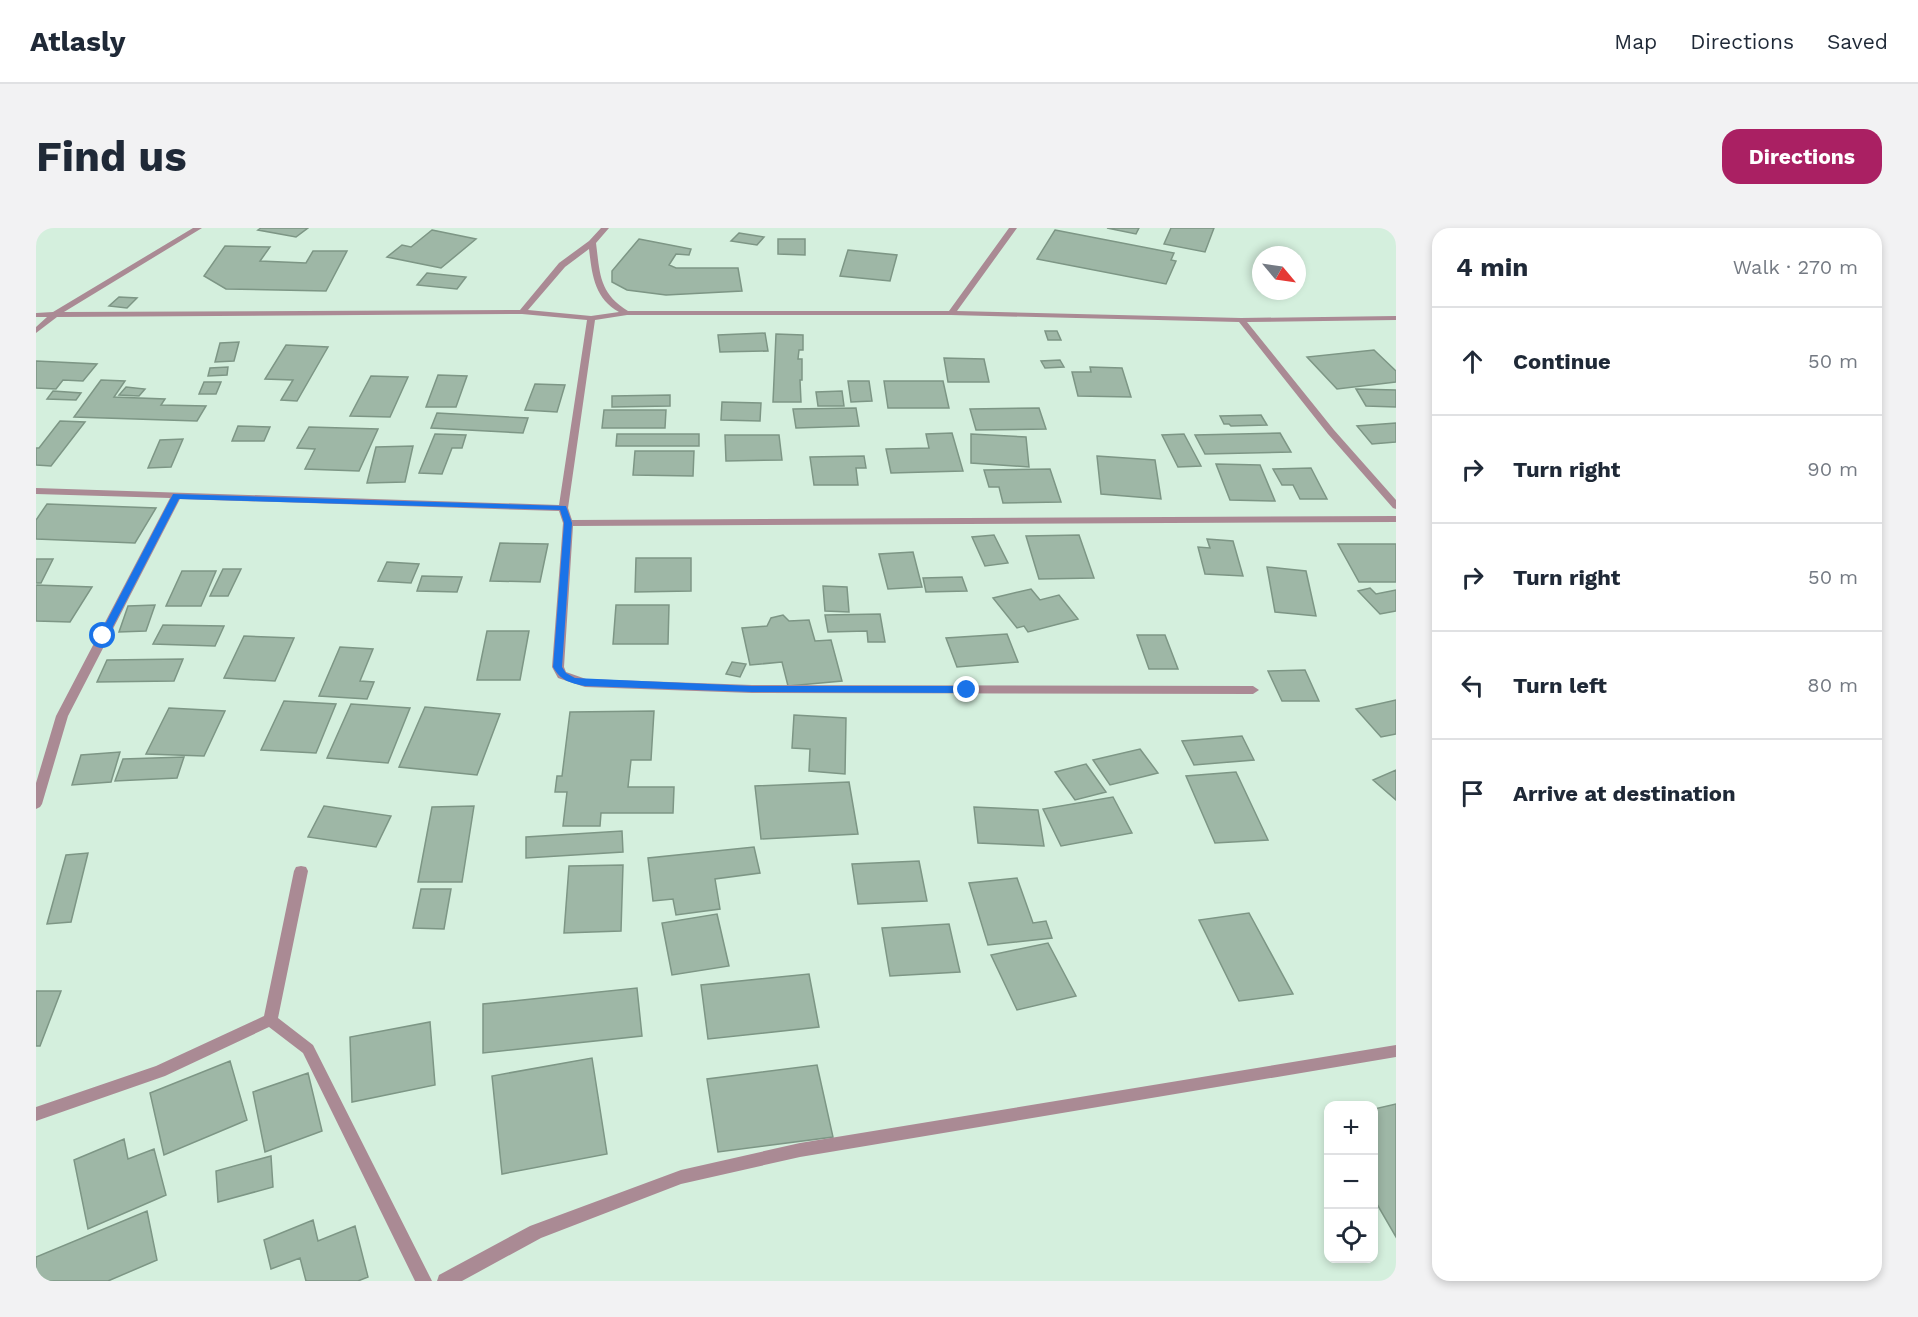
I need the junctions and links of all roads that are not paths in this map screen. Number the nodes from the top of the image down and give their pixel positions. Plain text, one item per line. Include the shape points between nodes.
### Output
1 (198, 228) edge
2 (605, 228) edge
3 (1013, 228) edge
4 (592, 243) junction
5 (522, 312) junction
6 (627, 313) junction
7 (951, 313) junction
8 (56, 314) junction
9 (36, 315) edge
10 (591, 318) junction
11 (1396, 318) edge
12 (1241, 320) junction
13 (36, 332) edge
14 (36, 491) edge
15 (176, 496) junction
16 (1394, 501) edge
17 (563, 508) junction
18 (1396, 519) edge
19 (568, 523) junction
20 (1253, 690) dead end
21 (36, 804) edge
22 (301, 871) dead end
23 (270, 1020) junction
24 (1396, 1051) edge
25 (36, 1114) edge
26 (424, 1281) edge
27 (445, 1281) edge

1 - 8 street
2 - 4 street
3 - 7 street
4 - 5 street via 562,265
4 - 6 street via 602,294 612,306
5 - 8 street
5 - 10 street
6 - 7 street
6 - 10 street
7 - 12 street
8 - 9 street
8 - 13 street
10 - 17 street
11 - 12 street
12 - 16 street via 1331,432
14 - 15 street
15 - 17 street
15 - 21 street via 62,716
17 - 19 street
18 - 19 street
19 - 20 street via 558,667 562,675 585,683 752,689
22 - 23 street
23 - 25 street via 160,1071
23 - 26 street via 308,1049
24 - 27 street via 800,1150 681,1177 536,1232

